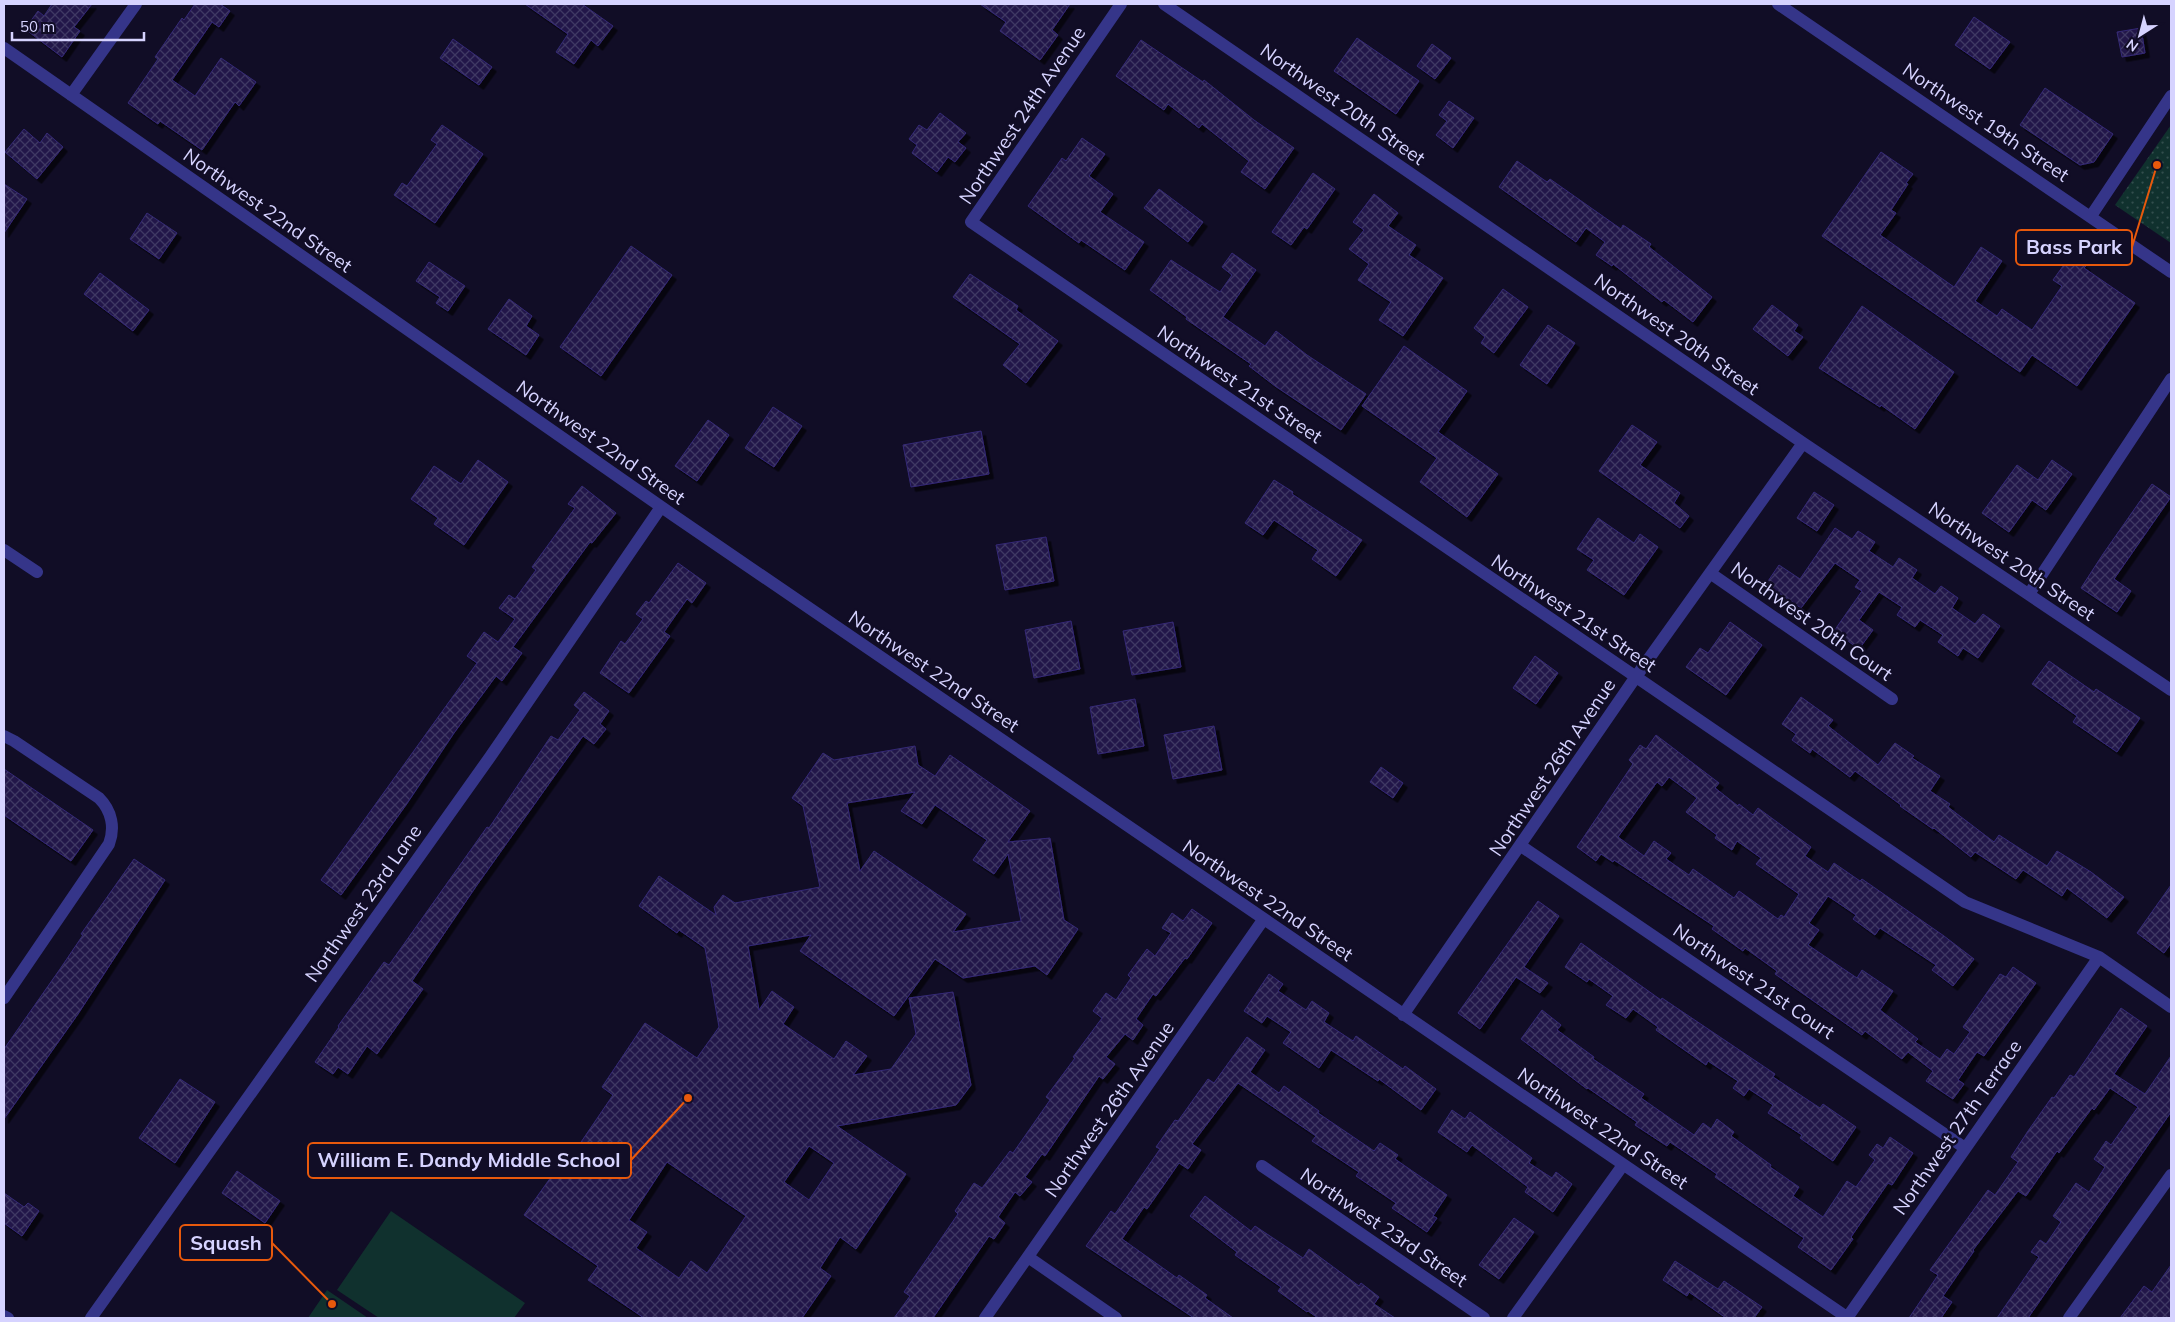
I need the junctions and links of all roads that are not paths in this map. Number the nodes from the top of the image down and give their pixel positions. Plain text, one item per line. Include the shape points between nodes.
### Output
1 (136, 4) edge
2 (1121, 4) edge
3 (1164, 4) edge
4 (1778, 4) edge
5 (4, 48) edge
6 (71, 95) junction
7 (2171, 96) edge
8 (2091, 216) junction
9 (971, 222) joint
10 (2171, 272) edge
11 (2171, 379) edge
12 (1802, 443) junction
13 (661, 507) junction
14 (4, 550) edge
15 (37, 572) dead end
16 (1710, 573) junction
17 (2029, 594) junction
18 (1635, 678) junction
19 (2171, 690) edge
20 (1892, 699) dead end
21 (4, 736) edge
22 (1521, 846) junction
23 (1264, 920) junction
24 (2099, 957) junction
25 (4, 998) edge
26 (2171, 1007) edge
27 (1403, 1015) junction
28 (1965, 1148) junction
29 (1623, 1165) junction
30 (1262, 1166) dead end
31 (2171, 1175) edge
32 (1028, 1257) junction
33 (4, 1316) edge
34 (8, 1318) edge
35 (91, 1318) edge
36 (985, 1318) edge
37 (1116, 1318) edge
38 (1484, 1318) edge
39 (1513, 1318) edge
40 (1847, 1318) edge
41 (2070, 1318) edge

1 - 6 street
2 - 9 street, Northwest 24th Avenue
3 - 12 street, Northwest 20th Street
4 - 8 street, Northwest 19th Street
5 - 6 street, Northwest 22nd Street
6 - 13 street, Northwest 22nd Street
7 - 8 street
8 - 10 street, Northwest 19th Street
9 - 18 street, Northwest 21st Street
11 - 17 street
12 - 16 street, Northwest 26th Avenue
12 - 17 street, Northwest 20th Street
13 - 23 street, Northwest 22nd Street
13 - 35 street, Northwest 23rd Lane via 490,757
14 - 15 street
16 - 18 street, Northwest 26th Avenue
16 - 20 street, Northwest 20th Court
17 - 19 street, Northwest 20th Street
18 - 22 street, Northwest 26th Avenue
18 - 24 street, Northwest 21st Street via 1965,902
21 - 25 street via 99,798 106,805 112,831 109,844
22 - 27 street, Northwest 26th Avenue
22 - 28 street, Northwest 21st Court
23 - 27 street, Northwest 22nd Street
23 - 32 street, Northwest 26th Avenue
24 - 26 street, Northwest 21st Street
24 - 28 street, Northwest 27th Terrace
27 - 29 street, Northwest 22nd Street
28 - 40 street, Northwest 27th Terrace
29 - 39 street
29 - 40 street, Northwest 22nd Street
30 - 38 street, Northwest 23rd Street
31 - 41 street
32 - 36 street, Northwest 26th Avenue
32 - 37 street
33 - 34 street

